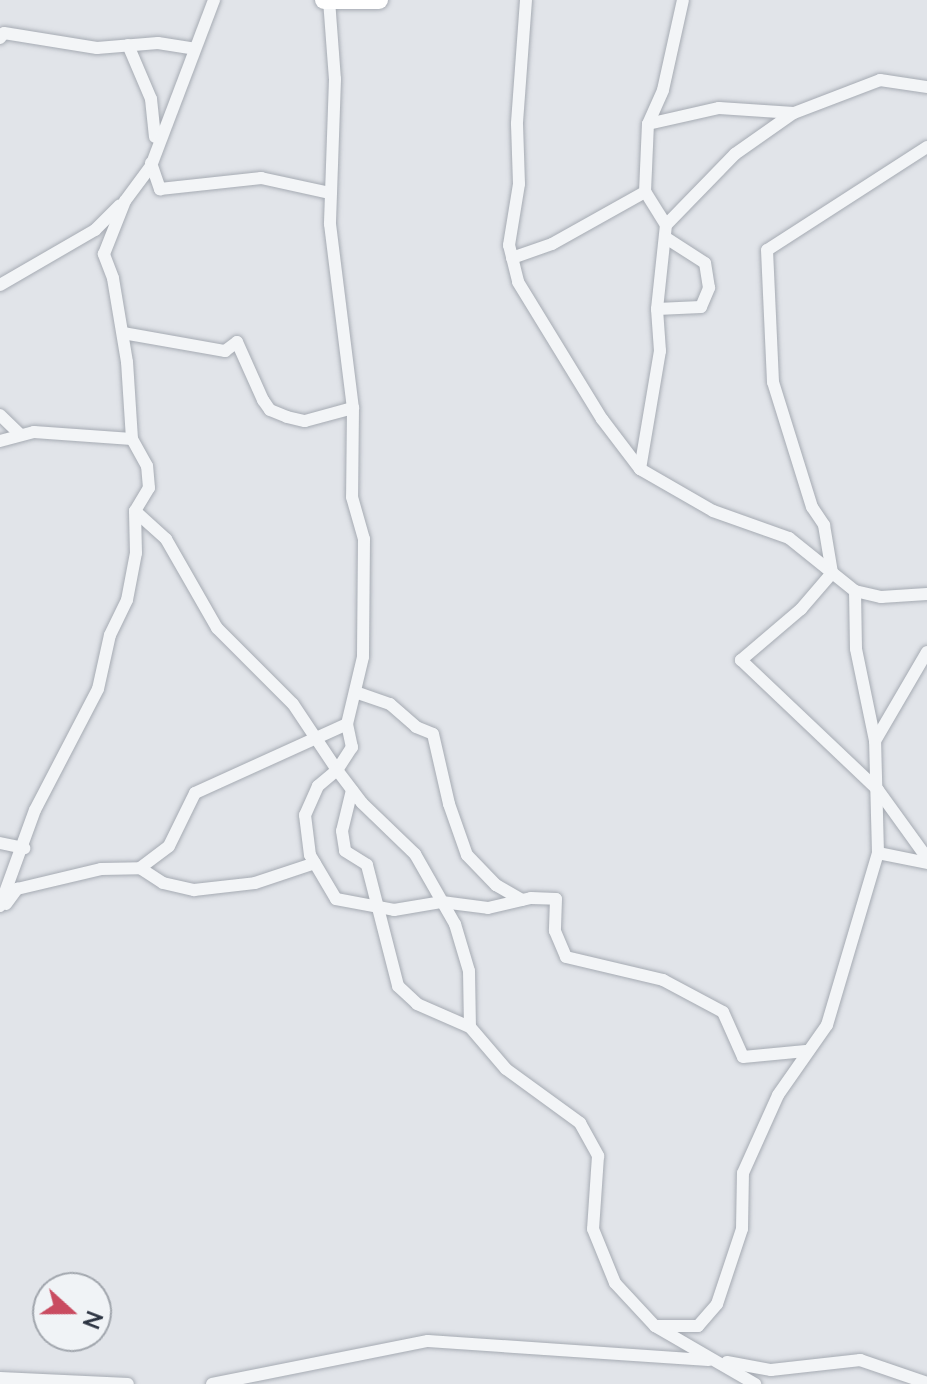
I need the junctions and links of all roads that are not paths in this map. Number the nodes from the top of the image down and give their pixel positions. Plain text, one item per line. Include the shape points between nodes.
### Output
1 (214, 0) edge
2 (379, 0) edge
3 (526, 0) edge
4 (683, 0) edge
5 (328, 1) edge
6 (0, 38) edge
7 (128, 45) junction
8 (195, 49) junction
9 (927, 87) edge
10 (794, 113) junction
11 (648, 124) junction
12 (927, 147) edge
13 (151, 166) junction
14 (645, 192) junction
15 (330, 193) junction
16 (125, 201) junction
17 (666, 232) junction
18 (512, 258) junction
19 (0, 285) edge
20 (657, 309) junction
21 (123, 333) junction
22 (353, 408) junction
23 (0, 415) edge
24 (20, 434) junction
25 (132, 439) junction
26 (0, 441) edge
27 (640, 469) junction
28 (135, 511) junction
29 (832, 573) junction
30 (855, 591) junction
31 (927, 594) edge
32 (927, 652) edge
33 (358, 693) junction
34 (347, 724) junction
35 (317, 739) junction
36 (875, 741) junction
37 (337, 770) junction
38 (352, 790) junction
39 (878, 790) junction
40 (0, 843) edge
41 (24, 848) junction
42 (878, 853) junction
43 (927, 860) edge
44 (315, 863) junction
45 (140, 868) junction
46 (522, 900) junction
47 (442, 902) junction
48 (0, 906) edge
49 (381, 909) junction
50 (0, 913) edge
51 (470, 1027) junction
52 (806, 1051) junction
53 (655, 1326) junction
54 (711, 1360) junction
55 (0, 1378) edge
56 (927, 1383) edge
57 (128, 1384) edge
58 (212, 1384) edge
59 (755, 1384) edge

1 - 8 street
2 - 5 main road
3 - 18 street
4 - 11 street via 663,90
5 - 15 street via 335,79
6 - 7 street via 4,33 97,48
7 - 8 street
7 - 13 street via 157,124
8 - 13 street
9 - 10 street via 880,80
10 - 11 street via 719,108
10 - 17 street via 763,129 735,154
11 - 14 street
12 - 29 street via 767,250 773,382 812,507 824,525
13 - 15 street via 160,189 261,178
13 - 16 street
14 - 17 street
14 - 18 street via 552,244
15 - 22 street
16 - 19 street via 95,230
16 - 21 street via 104,254
17 - 20 street
17 - 20 street via 705,263 709,288 701,307
18 - 27 street via 518,282 553,345
20 - 27 street via 660,351
21 - 22 street via 225,351 237,342 263,400 270,410 287,417 305,421
21 - 25 street
22 - 33 street via 352,497 364,539
23 - 24 street
24 - 25 street
24 - 26 street
25 - 28 street via 147,466 149,488
27 - 29 street via 713,511 789,538
28 - 35 street via 166,539 217,628 270,677
28 - 41 street via 136,553 127,600 110,635 98,689 35,810
29 - 30 street
29 - 39 street via 801,609 741,660
30 - 31 street via 881,597
30 - 36 street via 856,649
32 - 36 street
33 - 34 street
33 - 46 street via 390,704 433,734 467,855 496,885
34 - 35 street
34 - 37 street via 352,747
35 - 37 street
35 - 45 street via 195,793 169,846
36 - 39 street
37 - 38 street
37 - 44 street via 318,786 305,815
38 - 47 street via 415,854
38 - 49 street via 342,831 345,851 367,865
39 - 42 street
39 - 43 street
40 - 41 street
41 - 48 street
42 - 43 street
42 - 52 street via 827,1025
44 - 45 street via 255,883 194,890 163,883
44 - 49 street via 336,899
45 - 50 street via 101,869 17,889
46 - 47 street via 488,908
46 - 52 street via 556,899 555,931 566,957 663,980 723,1012 743,1057
47 - 49 street
47 - 51 street via 455,924 469,971
49 - 51 street via 398,986 417,1004
51 - 53 street via 506,1069 580,1123 598,1156 593,1229 615,1283
52 - 53 street via 778,1095 743,1173 742,1229 717,1304 698,1326
53 - 54 street
54 - 56 street via 771,1370 860,1360
54 - 58 street via 428,1341
54 - 59 street
55 - 57 street

